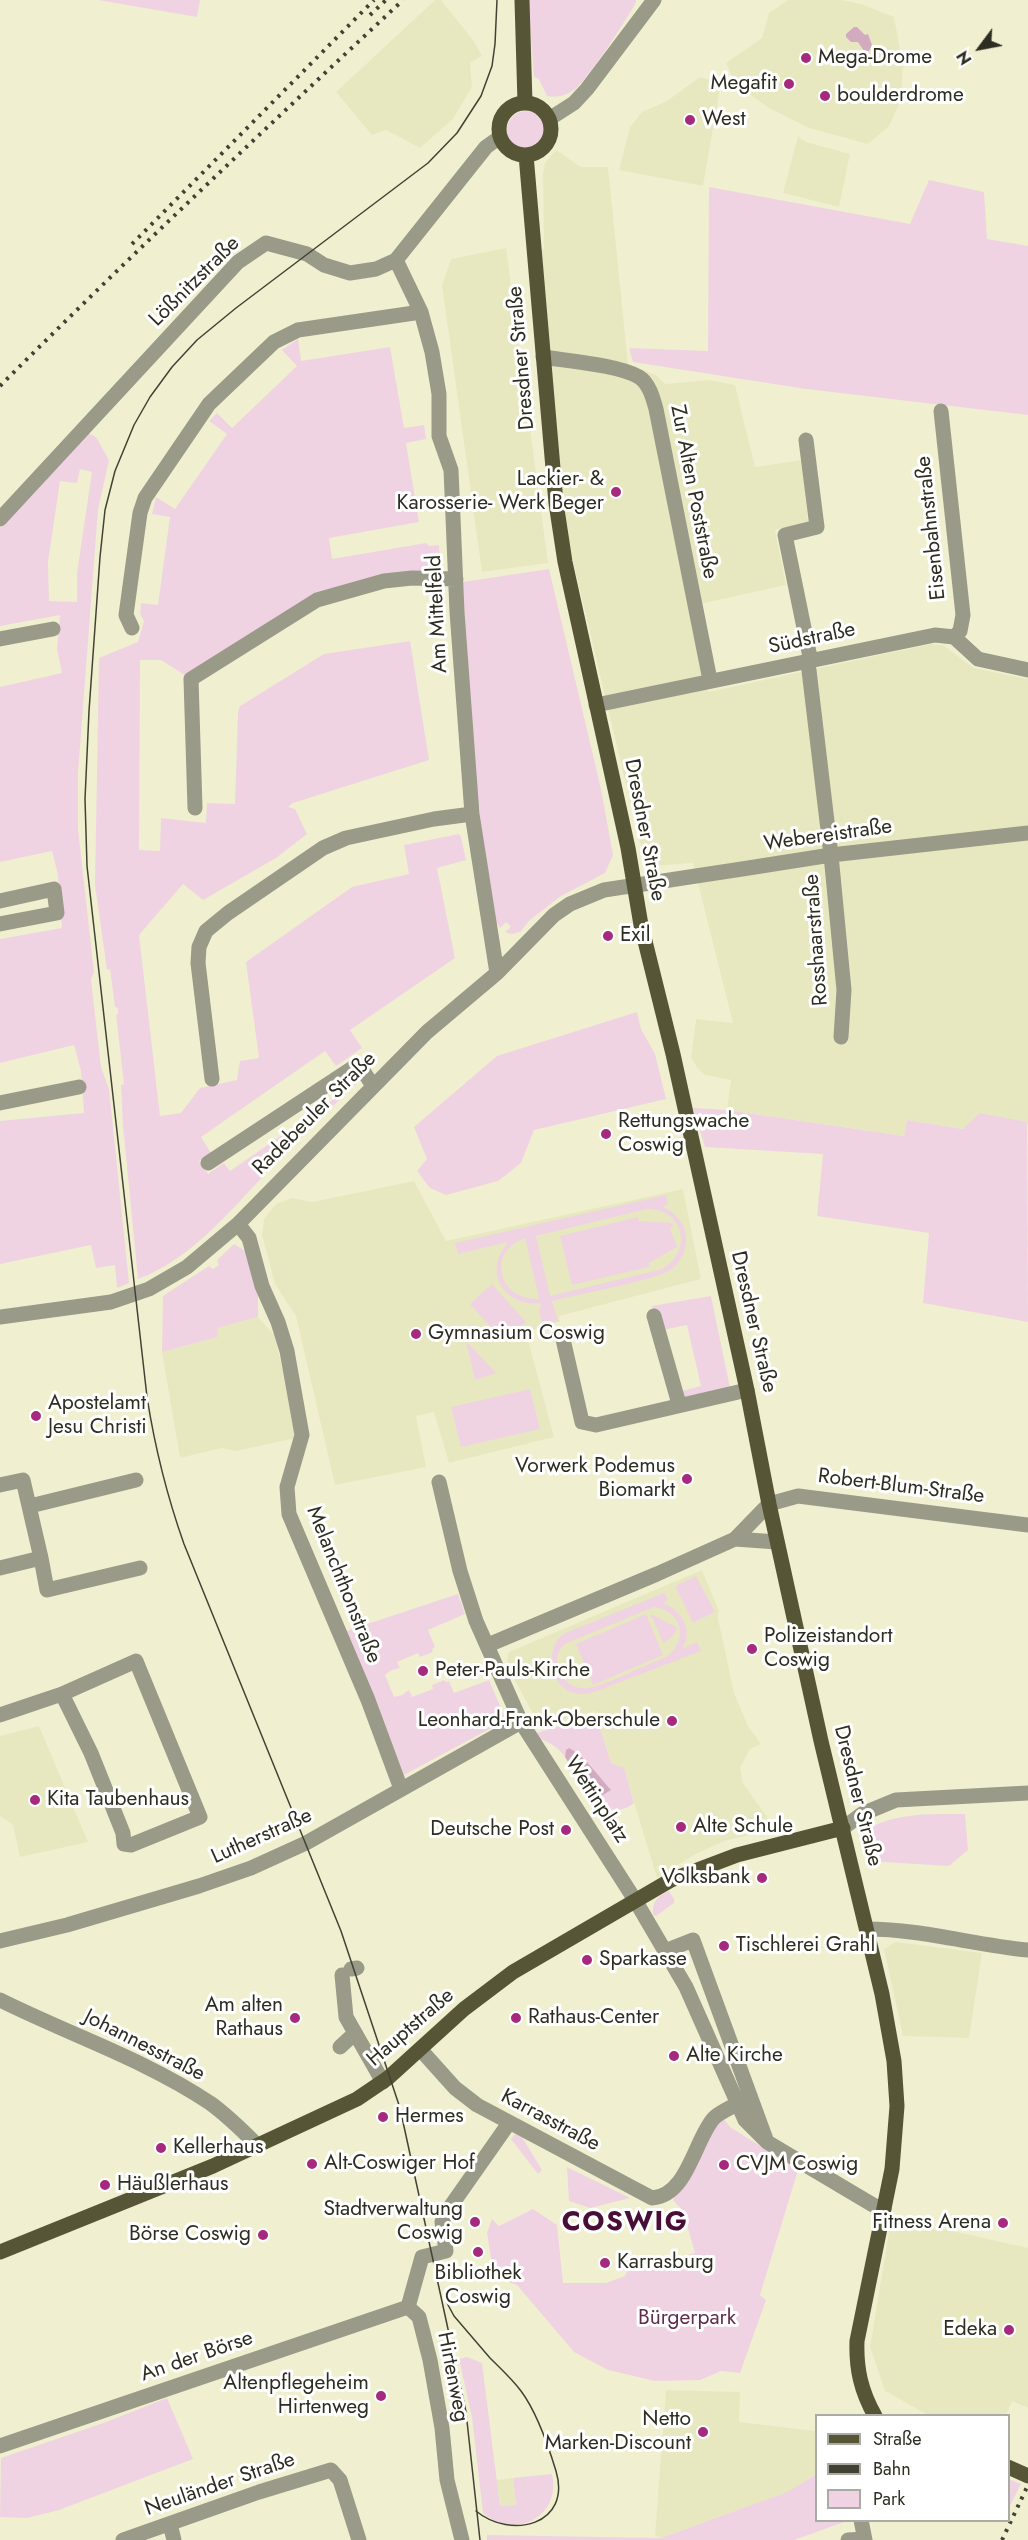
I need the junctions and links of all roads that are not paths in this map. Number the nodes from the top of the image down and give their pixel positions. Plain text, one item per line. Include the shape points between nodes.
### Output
1 (522, 0) edge
2 (654, 0) edge
3 (525, 103) junction
4 (549, 119) junction
5 (500, 137) junction
6 (526, 155) junction
7 (396, 260) junction
8 (421, 312) junction
9 (543, 357) junction
10 (941, 411) dead end
11 (806, 441) dead end
12 (0, 519) edge
13 (456, 579) junction
14 (132, 628) dead end
15 (53, 629) dead end
16 (954, 637) junction
17 (0, 639) edge
18 (809, 662) junction
19 (1028, 670) edge
20 (710, 680) junction
21 (596, 705) junction
22 (195, 808) dead end
23 (472, 814) junction
24 (1028, 832) edge
25 (831, 855) junction
26 (634, 886) junction
27 (0, 902) edge
28 (0, 924) edge
29 (496, 973) junction
30 (841, 1037) dead end
31 (212, 1079) dead end
32 (373, 1086) junction
33 (79, 1088) dead end
34 (0, 1103) edge
35 (208, 1163) dead end
36 (238, 1224) junction
37 (654, 1316) dead end
38 (0, 1317) edge
39 (562, 1335) dead end
40 (747, 1390) junction
41 (679, 1404) junction
42 (136, 1480) dead end
43 (439, 1482) dead end
44 (0, 1485) edge
45 (769, 1504) junction
46 (30, 1506) junction
47 (1028, 1525) edge
48 (735, 1539) junction
49 (777, 1542) junction
50 (41, 1558) junction
51 (0, 1568) edge
52 (140, 1568) dead end
53 (488, 1645) junction
54 (62, 1694) junction
55 (0, 1715) edge
56 (521, 1722) junction
57 (401, 1789) junction
58 (1028, 1793) edge
59 (843, 1828) junction
60 (635, 1900) junction
61 (867, 1929) junction
62 (0, 1941) edge
63 (1028, 1950) edge
64 (665, 1951) junction
65 (350, 1971) dead end
66 (0, 2000) edge
67 (354, 2034) junction
68 (340, 2047) dead end
69 (420, 2049) junction
70 (383, 2082) junction
71 (737, 2104) junction
72 (509, 2123) junction
73 (767, 2142) junction
74 (258, 2146) junction
75 (884, 2209) junction
76 (0, 2252) edge
77 (408, 2307) junction
78 (874, 2414) edge
79 (0, 2446) edge
80 (1010, 2468) edge
81 (1028, 2476) edge
82 (861, 2522) edge
83 (170, 2524) junction
84 (864, 2539) edge
85 (123, 2540) edge
86 (174, 2540) edge
87 (360, 2540) edge
88 (462, 2540) edge
89 (848, 2540) edge

1 - 3 main road
2 - 4 street via 587,89
3 - 4 main road via 540,107
3 - 5 main road via 504,114
4 - 6 main road via 551,136 547,144
5 - 6 main road via 511,151
5 - 7 street via 486,147
6 - 9 main road, Dresdner Straße
7 - 8 street, Am Mittelfeld
7 - 12 street, Lößnitzstraße via 376,269 350,273 324,265 307,254 266,243 258,248 238,262
8 - 13 street, Am Mittelfeld via 439,394 439,436 451,470
8 - 14 street via 288,333 209,404 145,498 126,615
9 - 20 street, Zur Alten Poststraße via 620,370 640,377 650,389
9 - 21 main road, Dresdner Straße via 556,503
10 - 16 street, Eisenbahnstraße via 963,615 960,631
11 - 18 street, Rosshaarstraße via 817,527 785,535
13 - 22 street via 384,581 317,600 191,679
13 - 23 street, Am Mittelfeld
15 - 17 street
16 - 18 street, Südstraße via 935,635
16 - 19 street via 978,659
18 - 20 street, Südstraße
18 - 25 street, Rosshaarstraße
20 - 21 street, Südstraße
21 - 26 main road, Dresdner Straße
23 - 29 street, Am Mittelfeld
23 - 31 street via 346,838 323,848 206,931 198,963
24 - 25 street, Webereistraße
25 - 26 street, Webereistraße
25 - 30 street, Rosshaarstraße via 844,990
26 - 29 street, Radebeuler Straße via 604,890 570,904
26 - 40 main road, Dresdner Straße
27 - 28 street via 54,889 57,913
29 - 32 street, Radebeuler Straße via 427,1032
32 - 35 street via 360,1066 354,1067
32 - 36 street, Radebeuler Straße
33 - 34 street
36 - 38 street, Radebeuler Straße via 187,1268 149,1289 111,1302
36 - 57 street, Melanchthonstraße via 249,1238 262,1286 278,1322 302,1435 287,1487 289,1514 368,1700
37 - 41 street
39 - 41 street via 582,1422 596,1425
40 - 41 street
40 - 45 main road, Dresdner Straße
42 - 46 street
43 - 53 street, Wettinplatz via 460,1571
44 - 46 street via 23,1480
45 - 47 street, Robert-Blum-Straße via 798,1496
45 - 48 street
45 - 49 main road, Dresdner Straße
46 - 50 street
48 - 49 street
48 - 53 street
49 - 59 main road, Dresdner Straße
50 - 51 street
50 - 52 street via 47,1590
53 - 56 street, Wettinplatz
54 - 54 street via 136,1661 200,1816 131,1845 124,1844 92,1753
54 - 55 street
56 - 57 street, Lutherstraße
56 - 60 street, Wettinplatz
57 - 62 street, Lutherstraße via 306,1843 251,1868 67,1925
58 - 59 street via 896,1800 862,1814
59 - 60 main road, Hauptstraße via 710,1864
59 - 61 main road, Dresdner Straße
60 - 64 street, Wettinplatz
60 - 69 main road, Hauptstraße via 513,1972
61 - 63 street
61 - 75 main road, Dresdner Straße via 894,2061 896,2137
64 - 71 street, Wettinplatz via 700,2017
64 - 73 street via 693,1940
65 - 67 street via 346,2017
66 - 74 street, Johannesstraße via 125,2055 175,2082 212,2104
67 - 68 street
67 - 70 street
69 - 70 main road, Hauptstraße
69 - 72 street, Karrasstraße via 455,2088
70 - 74 main road, Hauptstraße via 357,2099
71 - 72 street, Karrasstraße via 713,2118 675,2188 663,2197 652,2198
71 - 73 street, Wettinplatz via 745,2120
72 - 77 street via 442,2222 447,2251 422,2257
73 - 75 street, Wettinplatz
74 - 76 main road, Hauptstraße
75 - 78 main road, Dresdner Straße via 856,2362 863,2393
77 - 79 street, An der Börse
77 - 88 street, Hirtenweg via 419,2317 430,2360 447,2480
80 - 81 main road
82 - 84 street
83 - 85 street, Neuländer Straße
83 - 86 street
83 - 87 street, Neuländer Straße via 331,2470 340,2480
84 - 89 street

